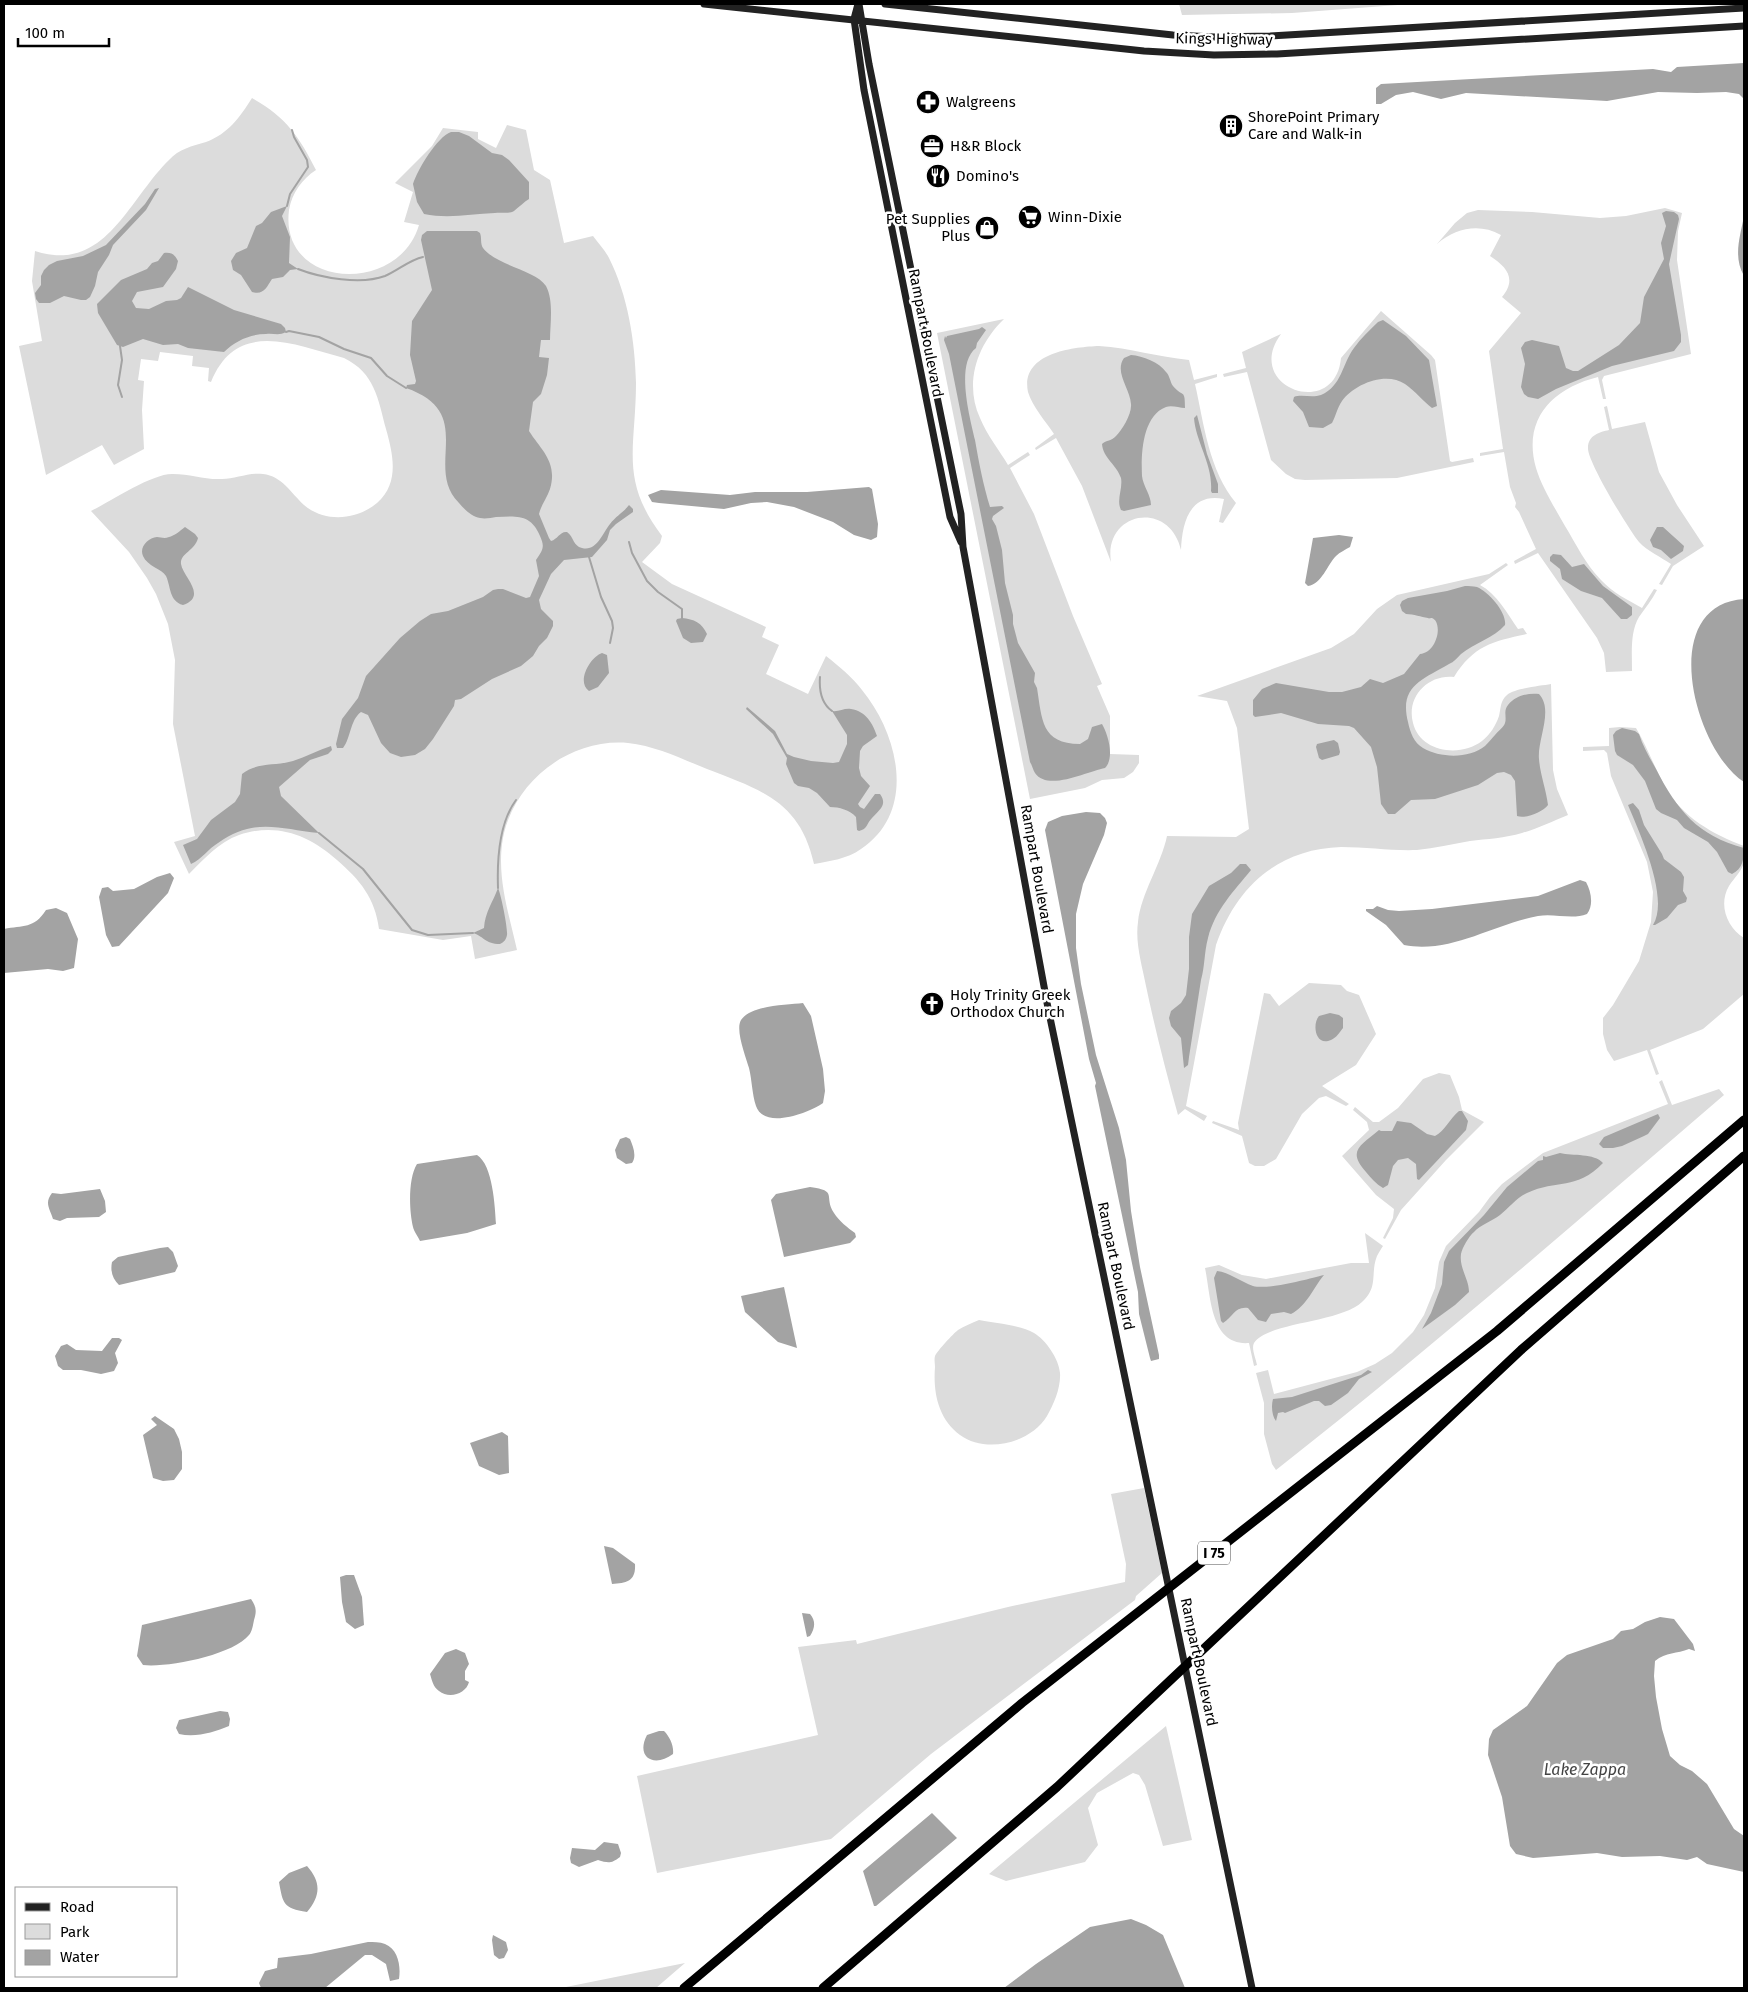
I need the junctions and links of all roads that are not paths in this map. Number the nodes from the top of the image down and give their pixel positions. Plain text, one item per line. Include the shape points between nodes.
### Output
1 (704, 4) edge
2 (859, 4) edge
3 (885, 4) edge
4 (1744, 8) edge
5 (854, 19) junction
6 (862, 20) junction
7 (1744, 26) edge
8 (963, 547) junction
9 (1744, 1120) edge
10 (1744, 1156) edge
11 (684, 1988) edge
12 (823, 1988) edge
13 (1252, 1988) edge

1 - 5 street, Kings Highway
2 - 5 street, Rampart Boulevard
2 - 6 street, Rampart Boulevard
3 - 4 street, Kings Highway via 1137,32 1214,37
5 - 6 street, Kings Highway
5 - 8 street, Rampart Boulevard via 860,66 950,517
6 - 7 street, Kings Highway via 1144,51 1223,55
6 - 8 street, Rampart Boulevard via 960,514
8 - 13 street, Rampart Boulevard via 1048,1008
9 - 11 highway, I 75 via 1497,1331 1022,1703
10 - 12 highway via 1520,1350 1058,1787

